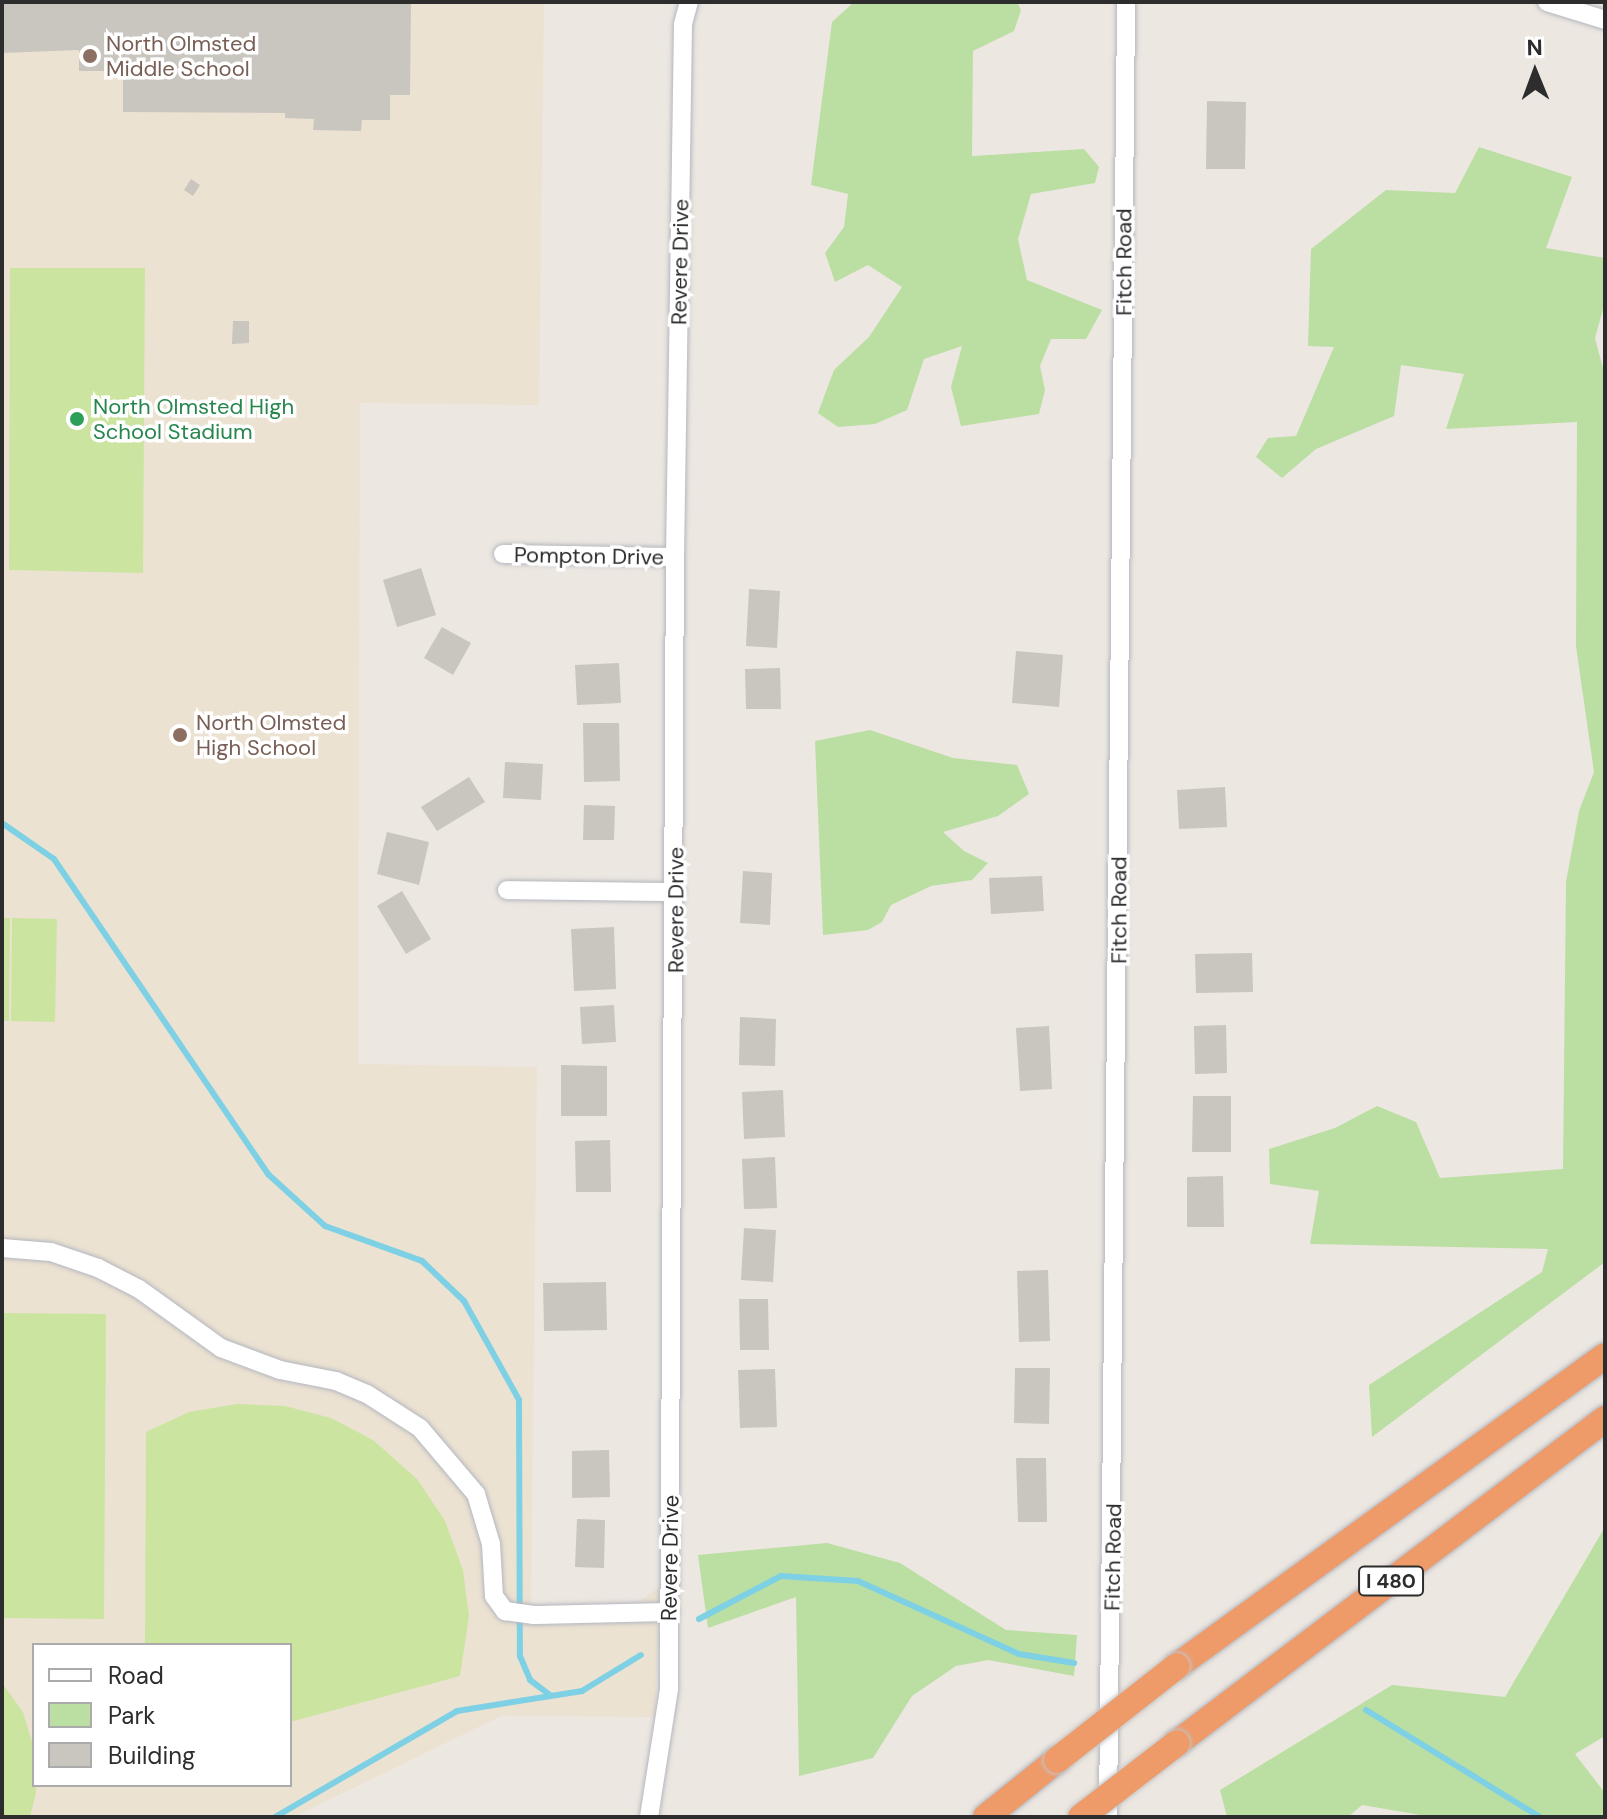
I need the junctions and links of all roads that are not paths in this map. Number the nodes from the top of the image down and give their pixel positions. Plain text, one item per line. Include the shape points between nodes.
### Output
1 (689, 2) edge
2 (1126, 2) edge
3 (1547, 2) edge
4 (1605, 20) edge
5 (503, 554) dead end
6 (675, 557) junction
7 (507, 890) dead end
8 (676, 892) junction
9 (2, 1248) edge
10 (1605, 1356) edge
11 (1605, 1419) edge
12 (670, 1612) junction
13 (649, 1817) edge
14 (986, 1817) edge
15 (1081, 1817) edge
16 (1108, 1817) edge

1 - 6 street, Revere Drive via 683,24
2 - 16 street, Fitch Road
3 - 4 street
5 - 6 street, Pompton Drive
6 - 8 street, Revere Drive
7 - 8 street
8 - 12 street, Revere Drive
9 - 12 street via 51,1252 98,1268 139,1289 221,1348 246,1360 346,1385 420,1428 476,1494 491,1544 494,1596 520,1614
10 - 14 highway, I 480, bridge via 1177,1666
11 - 15 highway, I 480, bridge
12 - 13 street, Revere Drive via 669,1689

